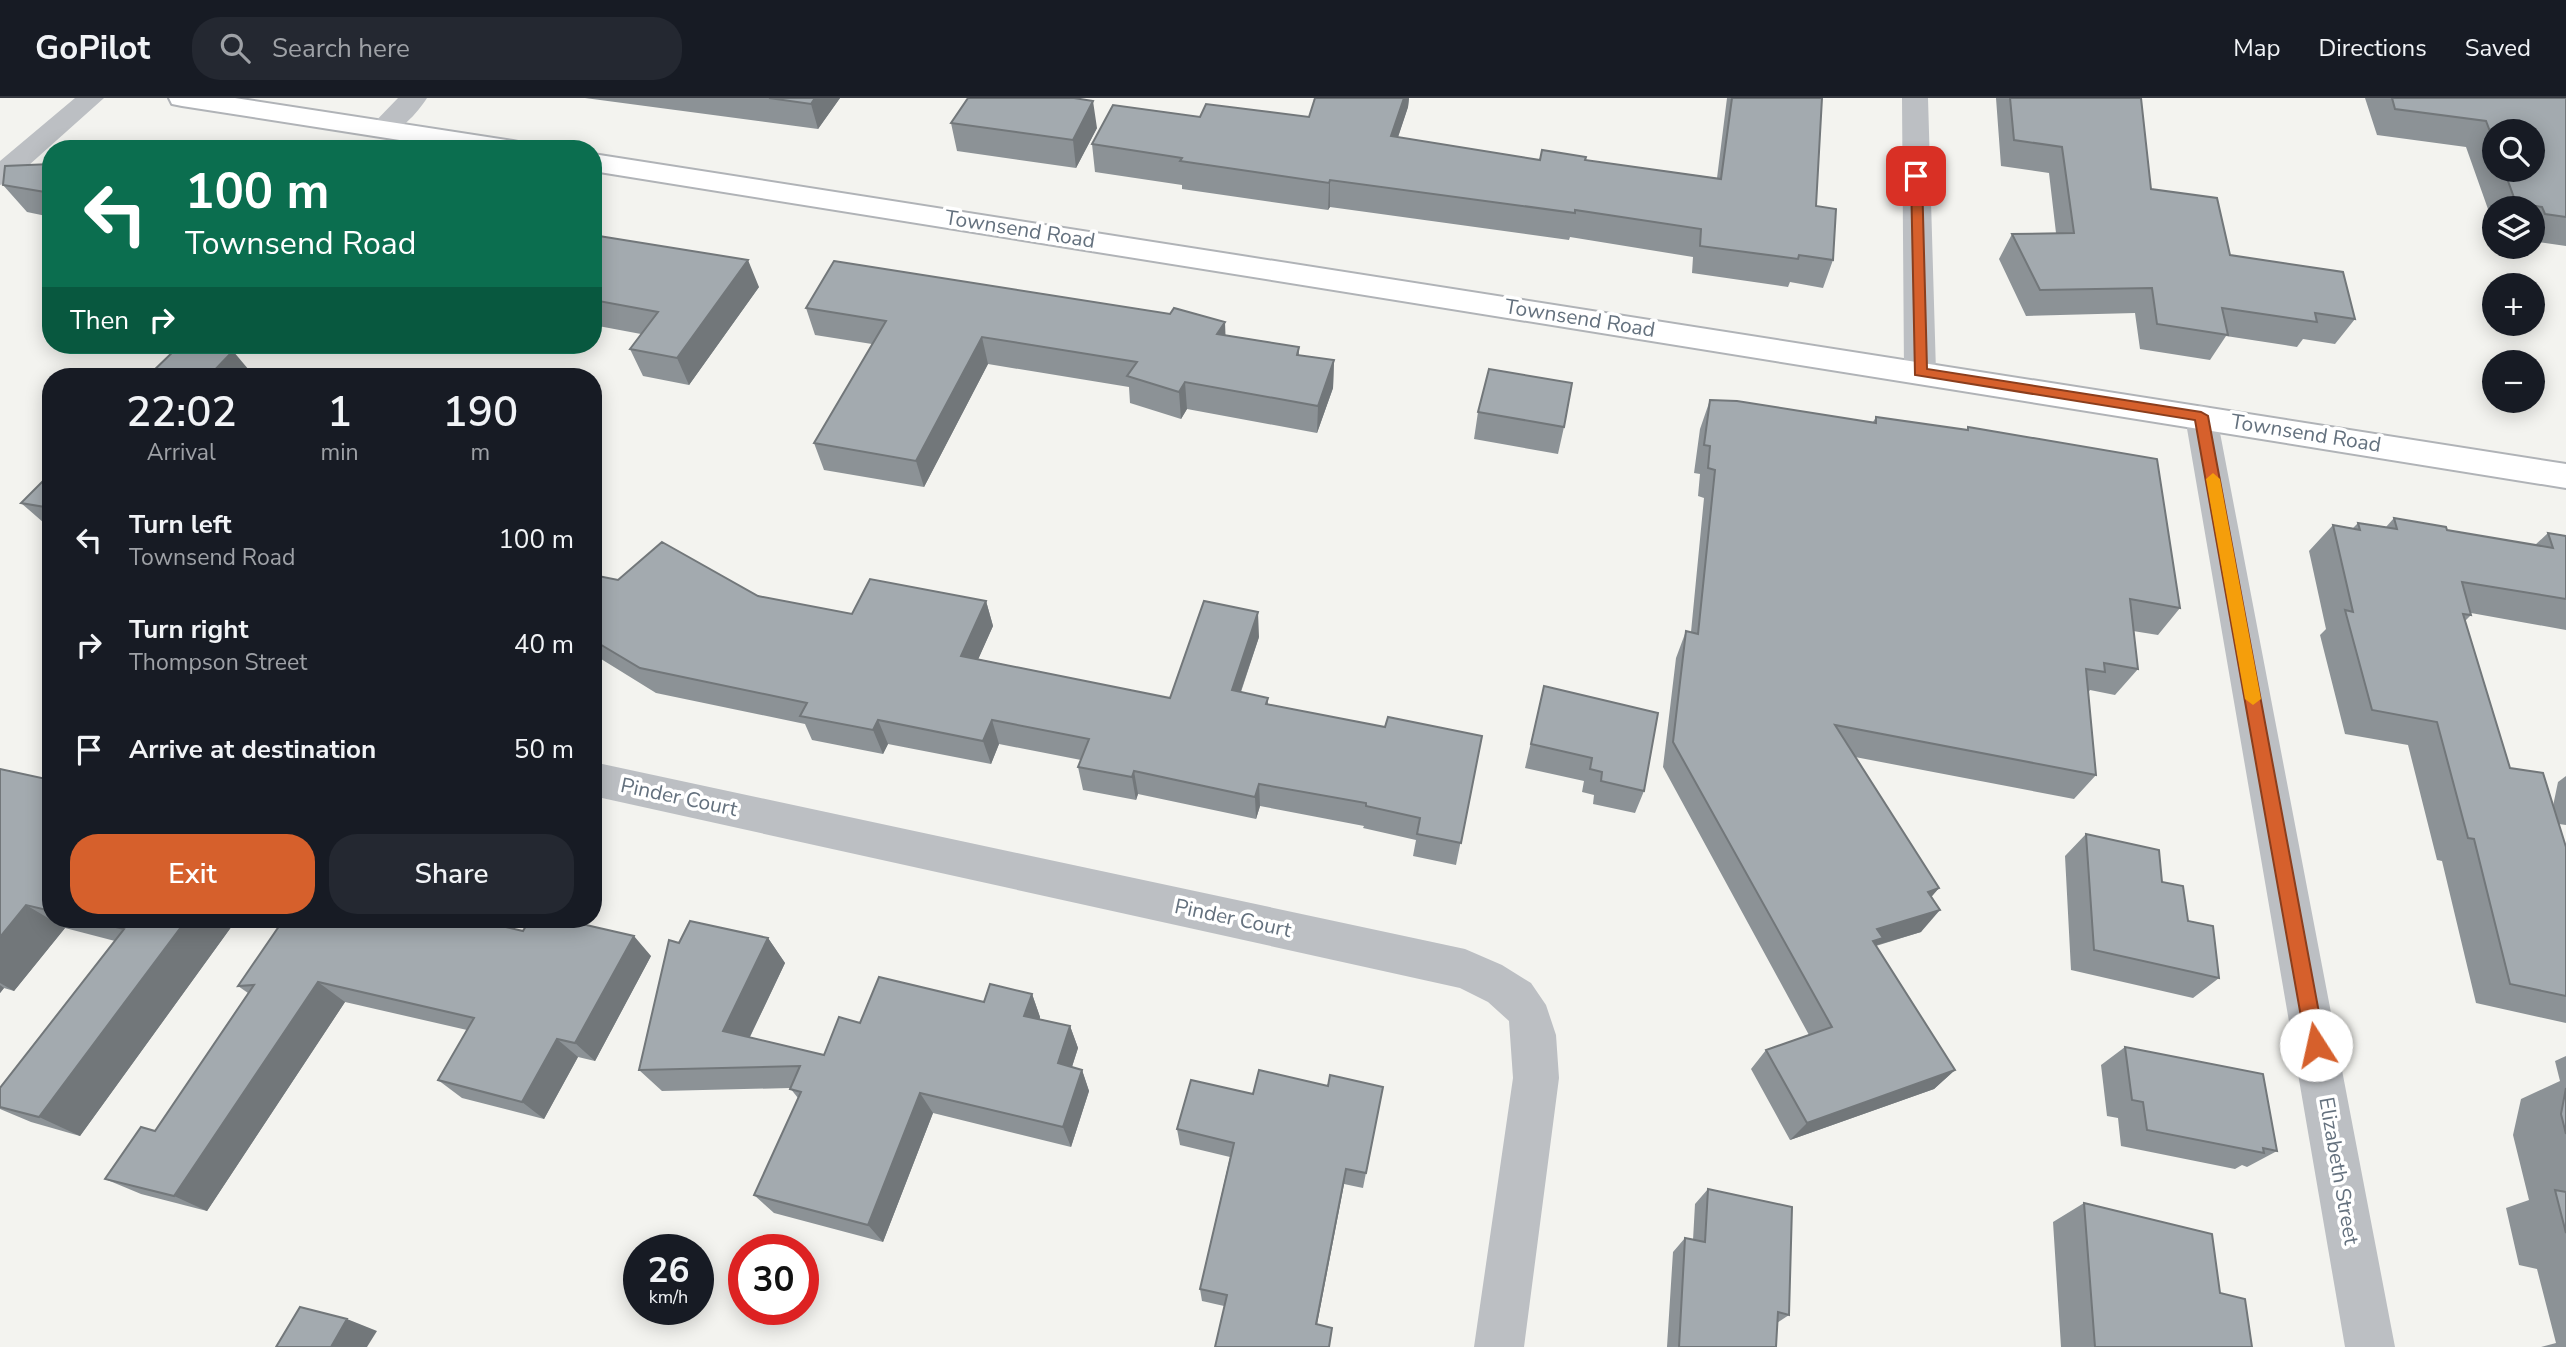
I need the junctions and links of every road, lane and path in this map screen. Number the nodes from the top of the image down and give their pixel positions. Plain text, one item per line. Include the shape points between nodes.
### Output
1 (91, 98) edge
2 (182, 98) edge
3 (414, 98) edge
4 (1915, 98) edge
5 (383, 128) junction
6 (457, 140) edge
7 (602, 163) edge
8 (0, 176) edge
9 (1920, 372) junction
10 (2201, 416) junction
11 (2566, 476) edge
12 (602, 781) edge
13 (1499, 1347) edge
14 (2370, 1347) edge

1 - 8 street
2 - 5 main road
3 - 5 street
4 - 9 street
5 - 6 main road
7 - 9 main road, Townsend Road
9 - 10 main road, Townsend Road
10 - 11 main road, Townsend Road
10 - 14 street, Elizabeth Street
12 - 13 street, Pinder Court via 1465,968 1502,985 1524,1003 1535,1036 1536,1078

